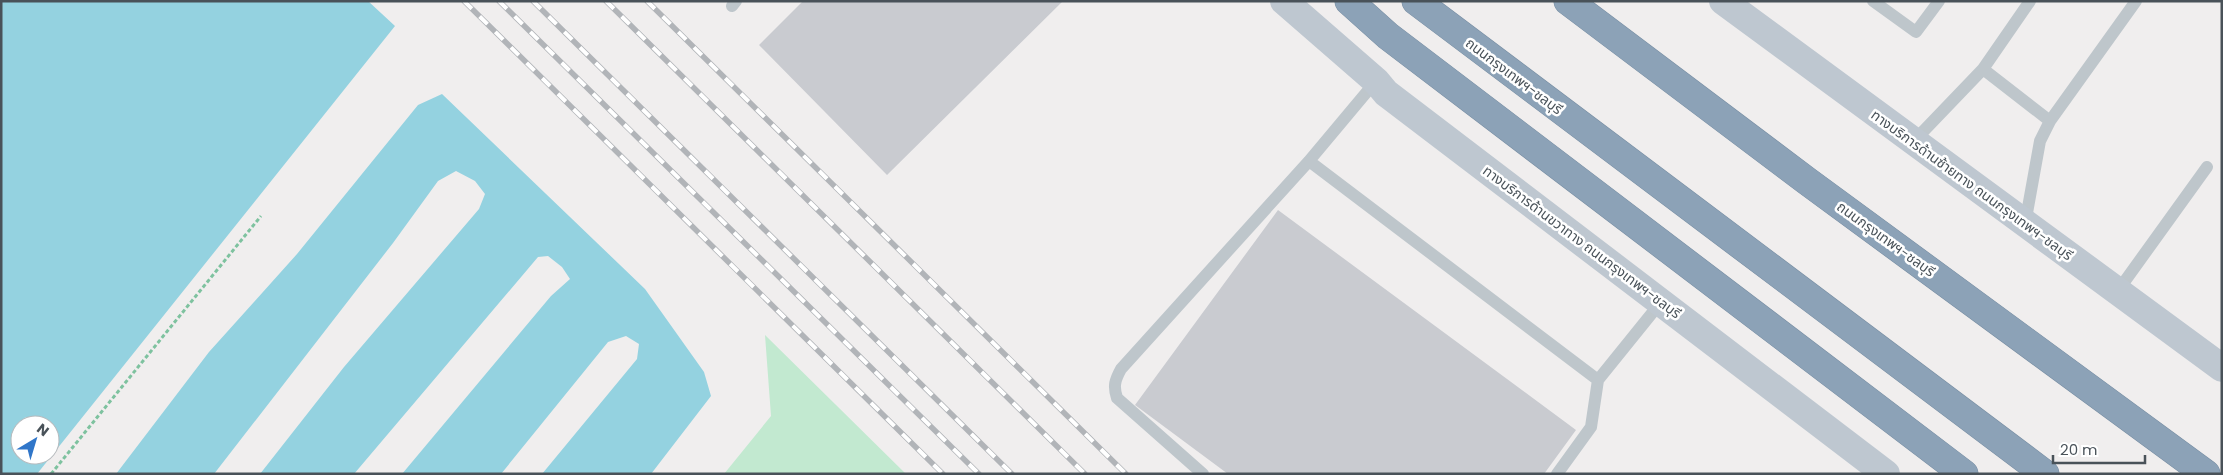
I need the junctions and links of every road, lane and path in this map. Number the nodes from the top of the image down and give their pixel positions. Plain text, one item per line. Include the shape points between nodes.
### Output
1 (1284, 1) edge
2 (1349, 1) edge
3 (1416, 1) edge
4 (1568, 1) edge
5 (1723, 1) edge
6 (1873, 1) edge
7 (1939, 1) edge
8 (2030, 1) edge
9 (2136, 1) edge
10 (1983, 69) junction
11 (1376, 81) junction
12 (2050, 121) junction
13 (1913, 142) junction
14 (1309, 161) junction
15 (2207, 167) dead end
16 (261, 216) dead end
17 (2025, 224) junction
18 (2118, 292) junction
19 (1661, 302) junction
20 (2222, 368) edge
21 (1598, 380) junction
22 (51, 474) edge
23 (1203, 474) edge
24 (1558, 474) edge
25 (1886, 474) edge
26 (1964, 474) edge
27 (2045, 474) edge
28 (2206, 474) edge

1 - 11 main road, ทางบริการด้านขวาทาง ถนนกรุงเทพฯ-ชลบุรี
2 - 26 highway via 1388,36
3 - 27 highway, ถนนกรุงเทพฯ-ชลบุรี
4 - 28 highway, ถนนกรุงเทพฯ-ชลบุรี
5 - 13 main road, ทางบริการด้านซ้ายทาง ถนนกรุงเทพฯ-ชลบุรี
6 - 7 lane via 1916,32
8 - 10 lane
9 - 12 lane
10 - 12 lane
10 - 13 lane
11 - 14 lane
11 - 19 main road, ทางบริการด้านขวาทาง ถนนกรุงเทพฯ-ชลบุรี via 1386,94
12 - 17 lane via 2040,141
13 - 17 main road, ทางบริการด้านซ้ายทาง ถนนกรุงเทพฯ-ชลบุรี
14 - 21 lane
14 - 23 lane via 1121,370 1115,381 1117,398
15 - 18 lane
16 - 22 path
17 - 18 main road, ทางบริการด้านซ้ายทาง ถนนกรุงเทพฯ-ชลบุรี
18 - 20 main road, ทางบริการด้านซ้ายทาง ถนนกรุงเทพฯ-ชลบุรี
19 - 21 lane
19 - 25 main road, ทางบริการด้านขวาทาง ถนนกรุงเทพฯ-ชลบุรี
21 - 24 lane via 1591,426

